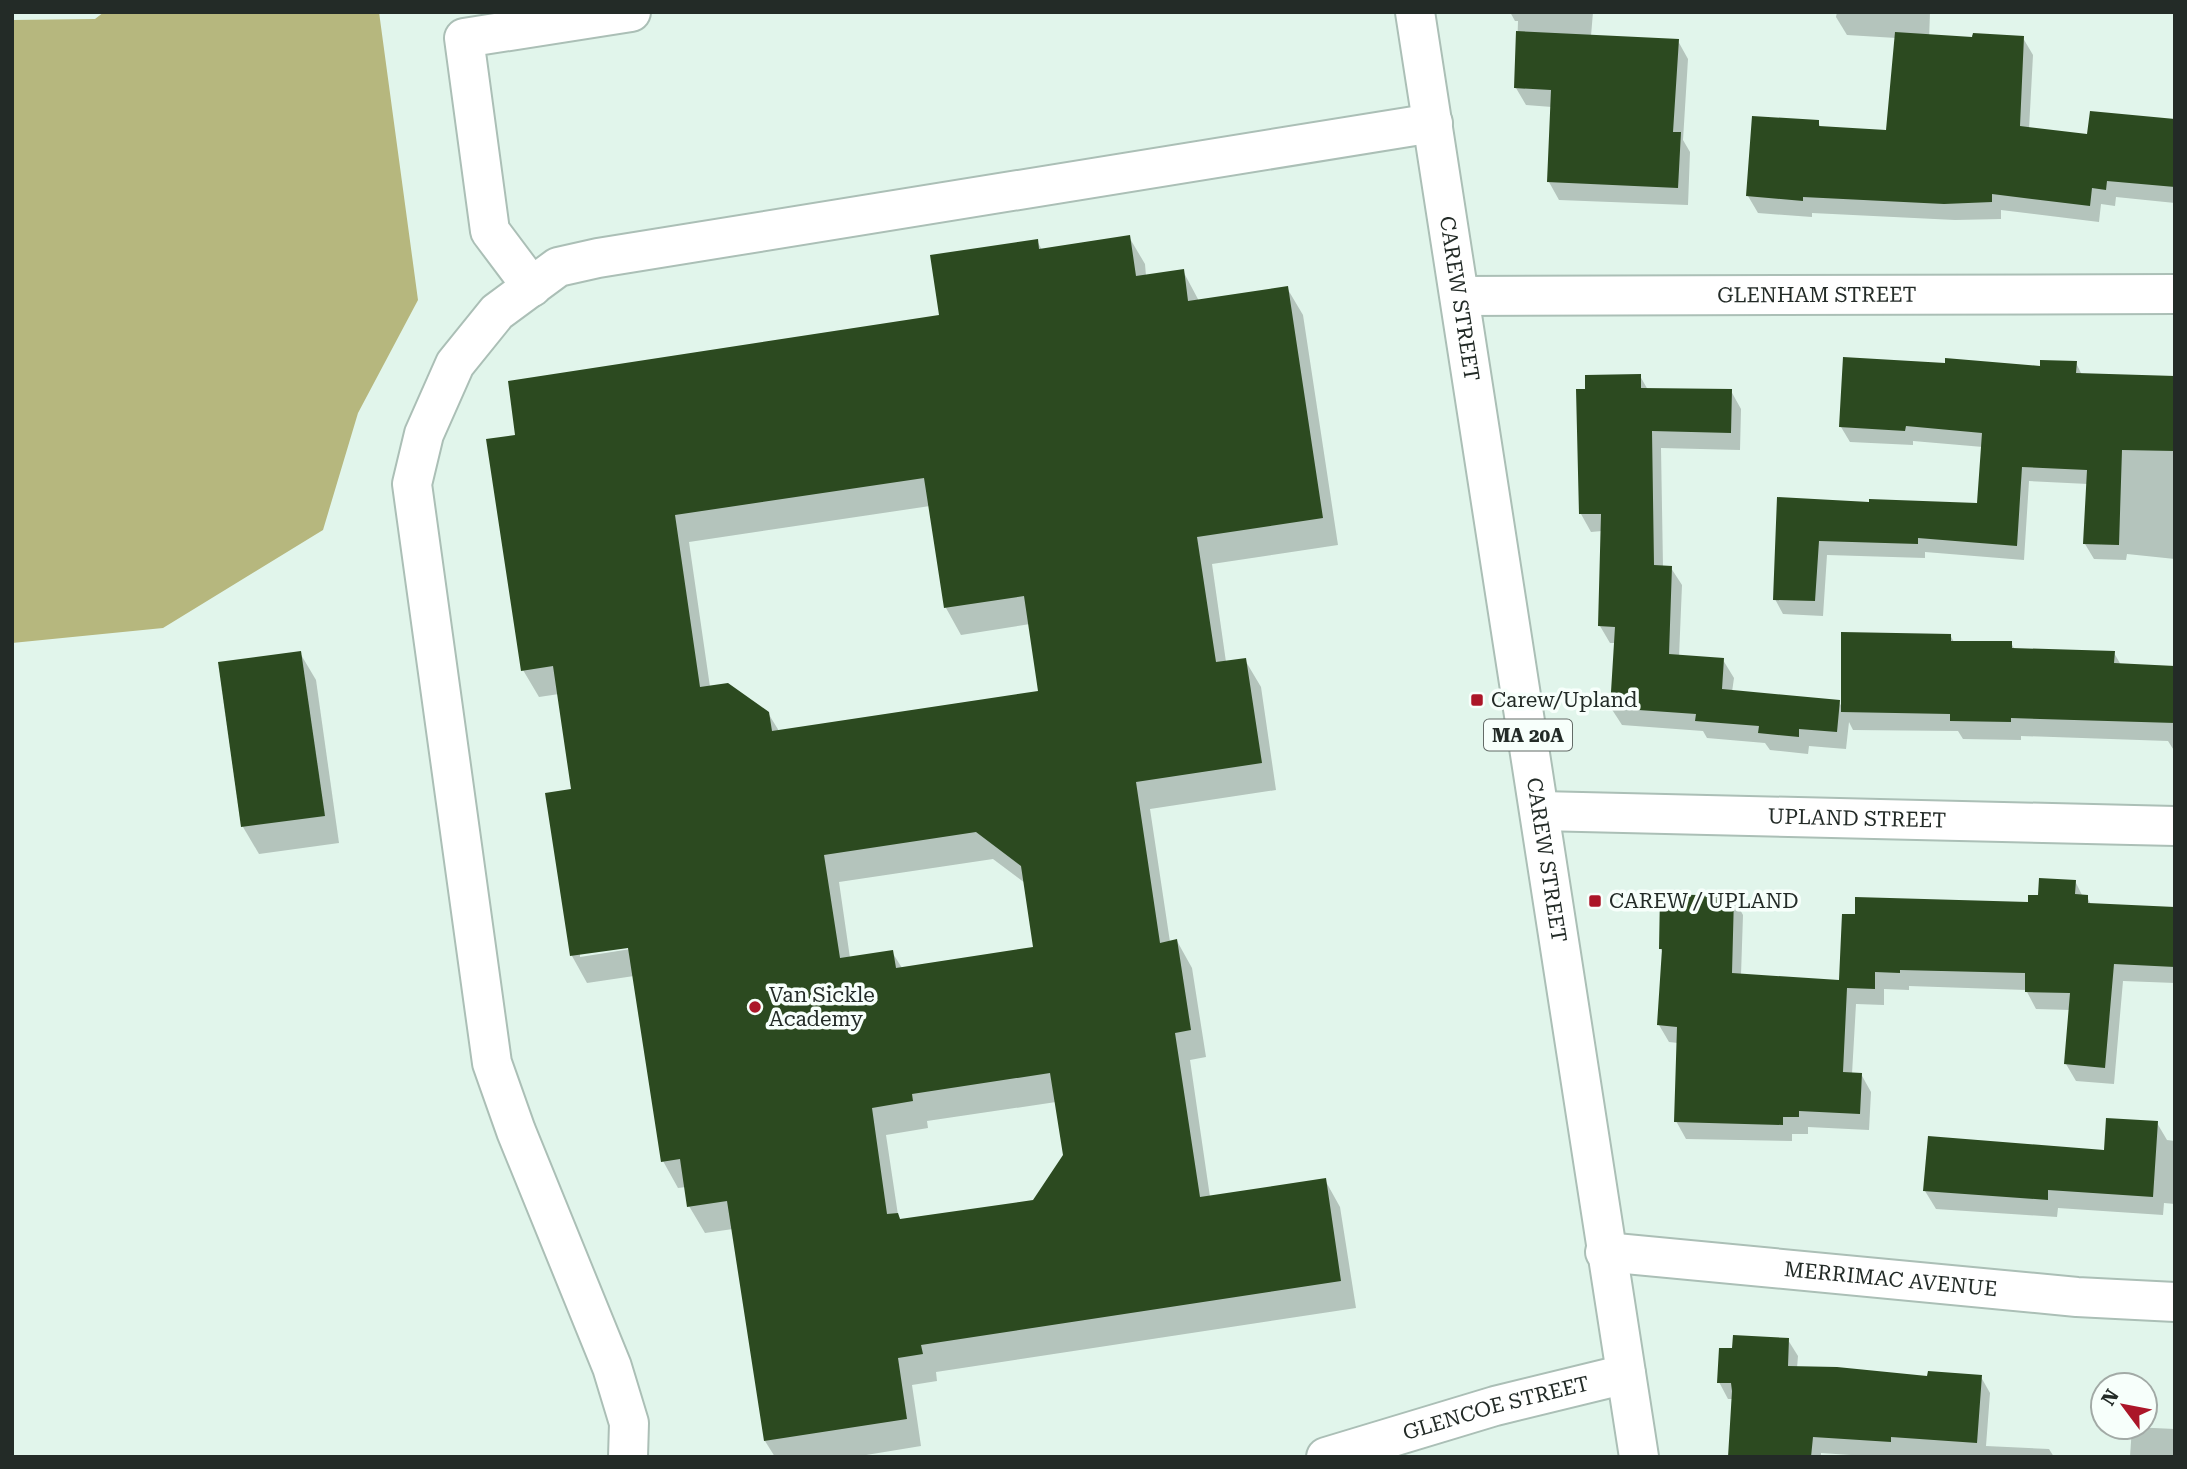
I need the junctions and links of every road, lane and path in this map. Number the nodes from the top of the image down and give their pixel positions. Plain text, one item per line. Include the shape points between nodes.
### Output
1 (631, 12) edge
2 (1415, 12) edge
3 (1433, 123) junction
4 (532, 286) junction
5 (2175, 294) edge
6 (1460, 296) junction
7 (1540, 811) junction
8 (2175, 826) edge
9 (1605, 1252) junction
10 (2175, 1302) edge
11 (1626, 1374) junction
12 (628, 1457) edge
13 (1326, 1457) edge
14 (1639, 1457) edge

1 - 4 street via 464,38 490,231
2 - 3 street, CAREW STREET / MA 20A
3 - 4 street via 598,258 558,267
3 - 6 street, CAREW STREET / MA 20A
4 - 12 street via 497,312 455,364 424,434 412,484 492,1063 612,1367 629,1423
5 - 6 street, GLENHAM STREET
6 - 7 street, CAREW STREET / MA 20A
7 - 8 street, UPLAND STREET
7 - 9 street, CAREW STREET / MA 20A
9 - 10 street, MERRIMAC AVENUE via 2077,1297
9 - 11 street, CAREW STREET / MA 20A
11 - 13 street, GLENCOE STREET via 1495,1406
11 - 14 street, CAREW STREET / MA 20A

